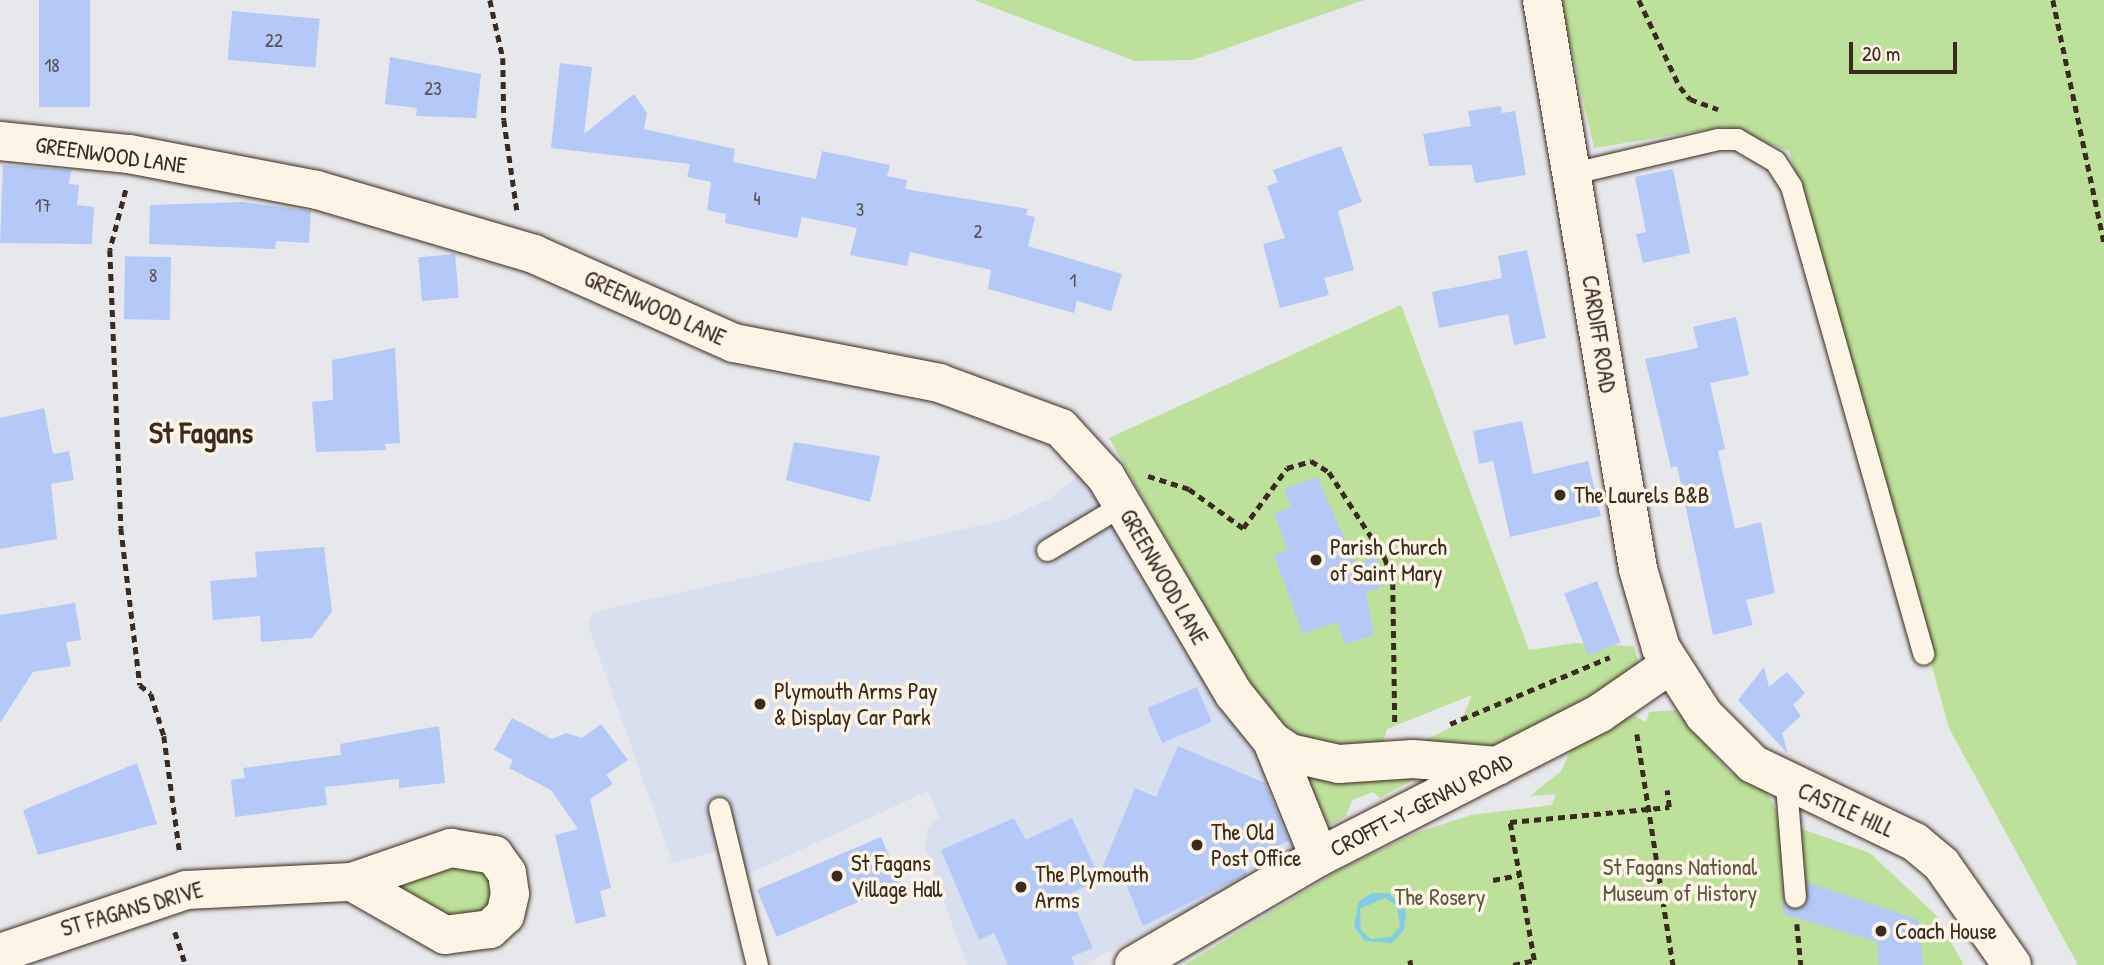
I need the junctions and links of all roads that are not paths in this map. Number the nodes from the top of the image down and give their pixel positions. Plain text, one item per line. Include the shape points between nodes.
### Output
1 (1542, 0) edge
2 (0, 141) edge
3 (1573, 173) junction
4 (1114, 491) junction
5 (1048, 550) dead end
6 (1923, 654) dead end
7 (1671, 664) junction
8 (1272, 741) junction
9 (1498, 766) junction
10 (1786, 785) junction
11 (719, 808) dead end
12 (1319, 857) junction
13 (352, 882) dead end
14 (1795, 897) road end
15 (0, 953) edge
16 (757, 965) edge
17 (1134, 965) edge
18 (2012, 965) edge

1 - 3 street, CARDIFF ROAD
2 - 4 street, GREENWOOD LANE via 130,154 317,190 522,250 734,343 1003,402 1061,428
3 - 6 lane via 1728,139 1766,154 1791,186
3 - 7 street, CARDIFF ROAD via 1638,569
4 - 5 lane
4 - 8 street, GREENWOOD LANE via 1234,694
7 - 9 street, CROFFT-Y-GENAU ROAD via 1600,713
7 - 10 street, CASTLE HILL via 1734,749
8 - 9 street, GREENWOOD LANE via 1290,753 1339,764 1401,759
8 - 12 street, GREENWOOD LANE
9 - 12 street, CROFFT-Y-GENAU ROAD
10 - 14 lane
10 - 18 street, CASTLE HILL via 1915,842 1976,908
11 - 16 lane
12 - 17 street, CROFFT-Y-GENAU ROAD
13 - 15 street, ST FAGANS DRIVE via 186,890

